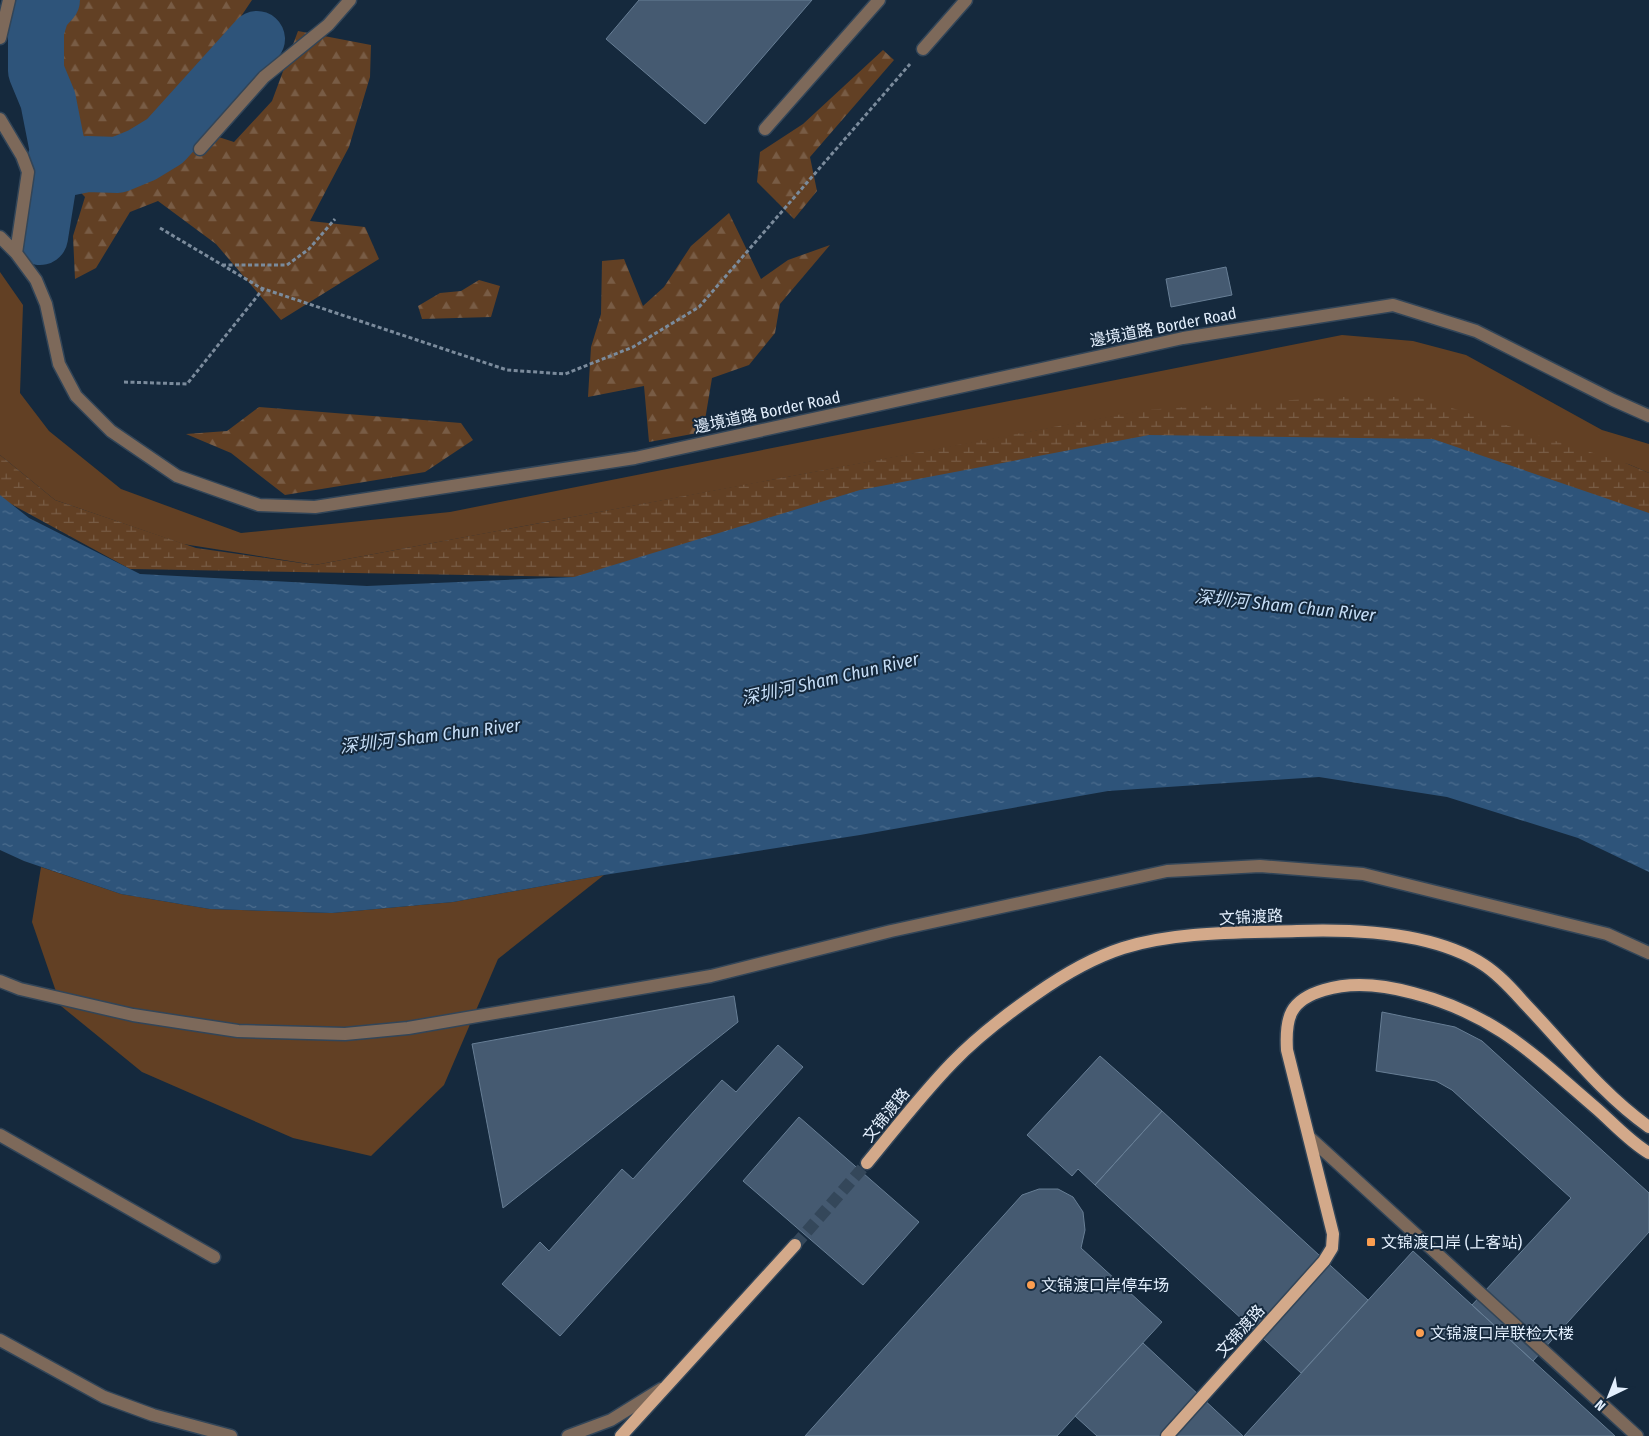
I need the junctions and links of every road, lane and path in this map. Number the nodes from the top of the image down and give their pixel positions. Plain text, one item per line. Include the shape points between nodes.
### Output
1 (9, 0) edge
2 (350, 0) edge
3 (879, 0) edge
4 (966, 0) edge
5 (0, 38) edge
6 (924, 48) joint
7 (0, 119) edge
8 (765, 129) dead end
9 (200, 149) dead end
10 (335, 219) dead end
11 (160, 228) dead end
12 (0, 237) edge
13 (16, 253) junction
14 (222, 265) junction
15 (263, 289) junction
16 (124, 382) dead end
17 (1649, 416) edge
18 (1649, 953) edge
19 (0, 981) edge
20 (1649, 1126) edge
21 (0, 1135) edge
22 (1309, 1137) junction
23 (1649, 1153) edge
24 (867, 1163) tunnel mouth
25 (795, 1245) tunnel mouth
26 (214, 1257) dead end
27 (0, 1340) edge
28 (668, 1384) junction
29 (231, 1436) edge
30 (568, 1436) edge
31 (621, 1436) edge
32 (1167, 1436) edge
33 (1637, 1436) edge

1 - 5 street
2 - 9 street via 328,25 264,76
3 - 8 street
4 - 6 street
6 - 15 path via 699,306 633,347 565,374 507,370
7 - 13 street via 28,172
10 - 14 path via 309,249 287,265
11 - 14 path
12 - 13 street, 邊境道路 Border Road
13 - 17 street, 邊境道路 Border Road via 36,280 46,304 60,364 76,396 111,431 177,476 259,505 315,507 636,458 1183,338 1393,304 1476,331
14 - 15 path
15 - 16 path via 187,384
18 - 19 street via 1607,934 1363,874 1260,866 1167,871 891,931 711,976 408,1028 345,1034 238,1031 133,1015 20,989
20 - 24 main road, 文锦渡路 via 1618,1102 1507,985 1486,966 1464,953 1442,944 1384,935 1319,930 1251,933 1149,942 1123,948 1064,975 1018,1007 953,1062
21 - 26 street
22 - 23 main road, 文锦渡路 via 1287,1050 1288,1018 1296,1004 1310,994 1350,984 1392,988 1432,998 1503,1030
22 - 32 main road, 文锦渡路 via 1333,1234 1332,1248 1324,1261
22 - 33 street
25 - 28 main road
27 - 29 street via 104,1397 153,1415
28 - 30 street via 611,1420
28 - 31 main road

